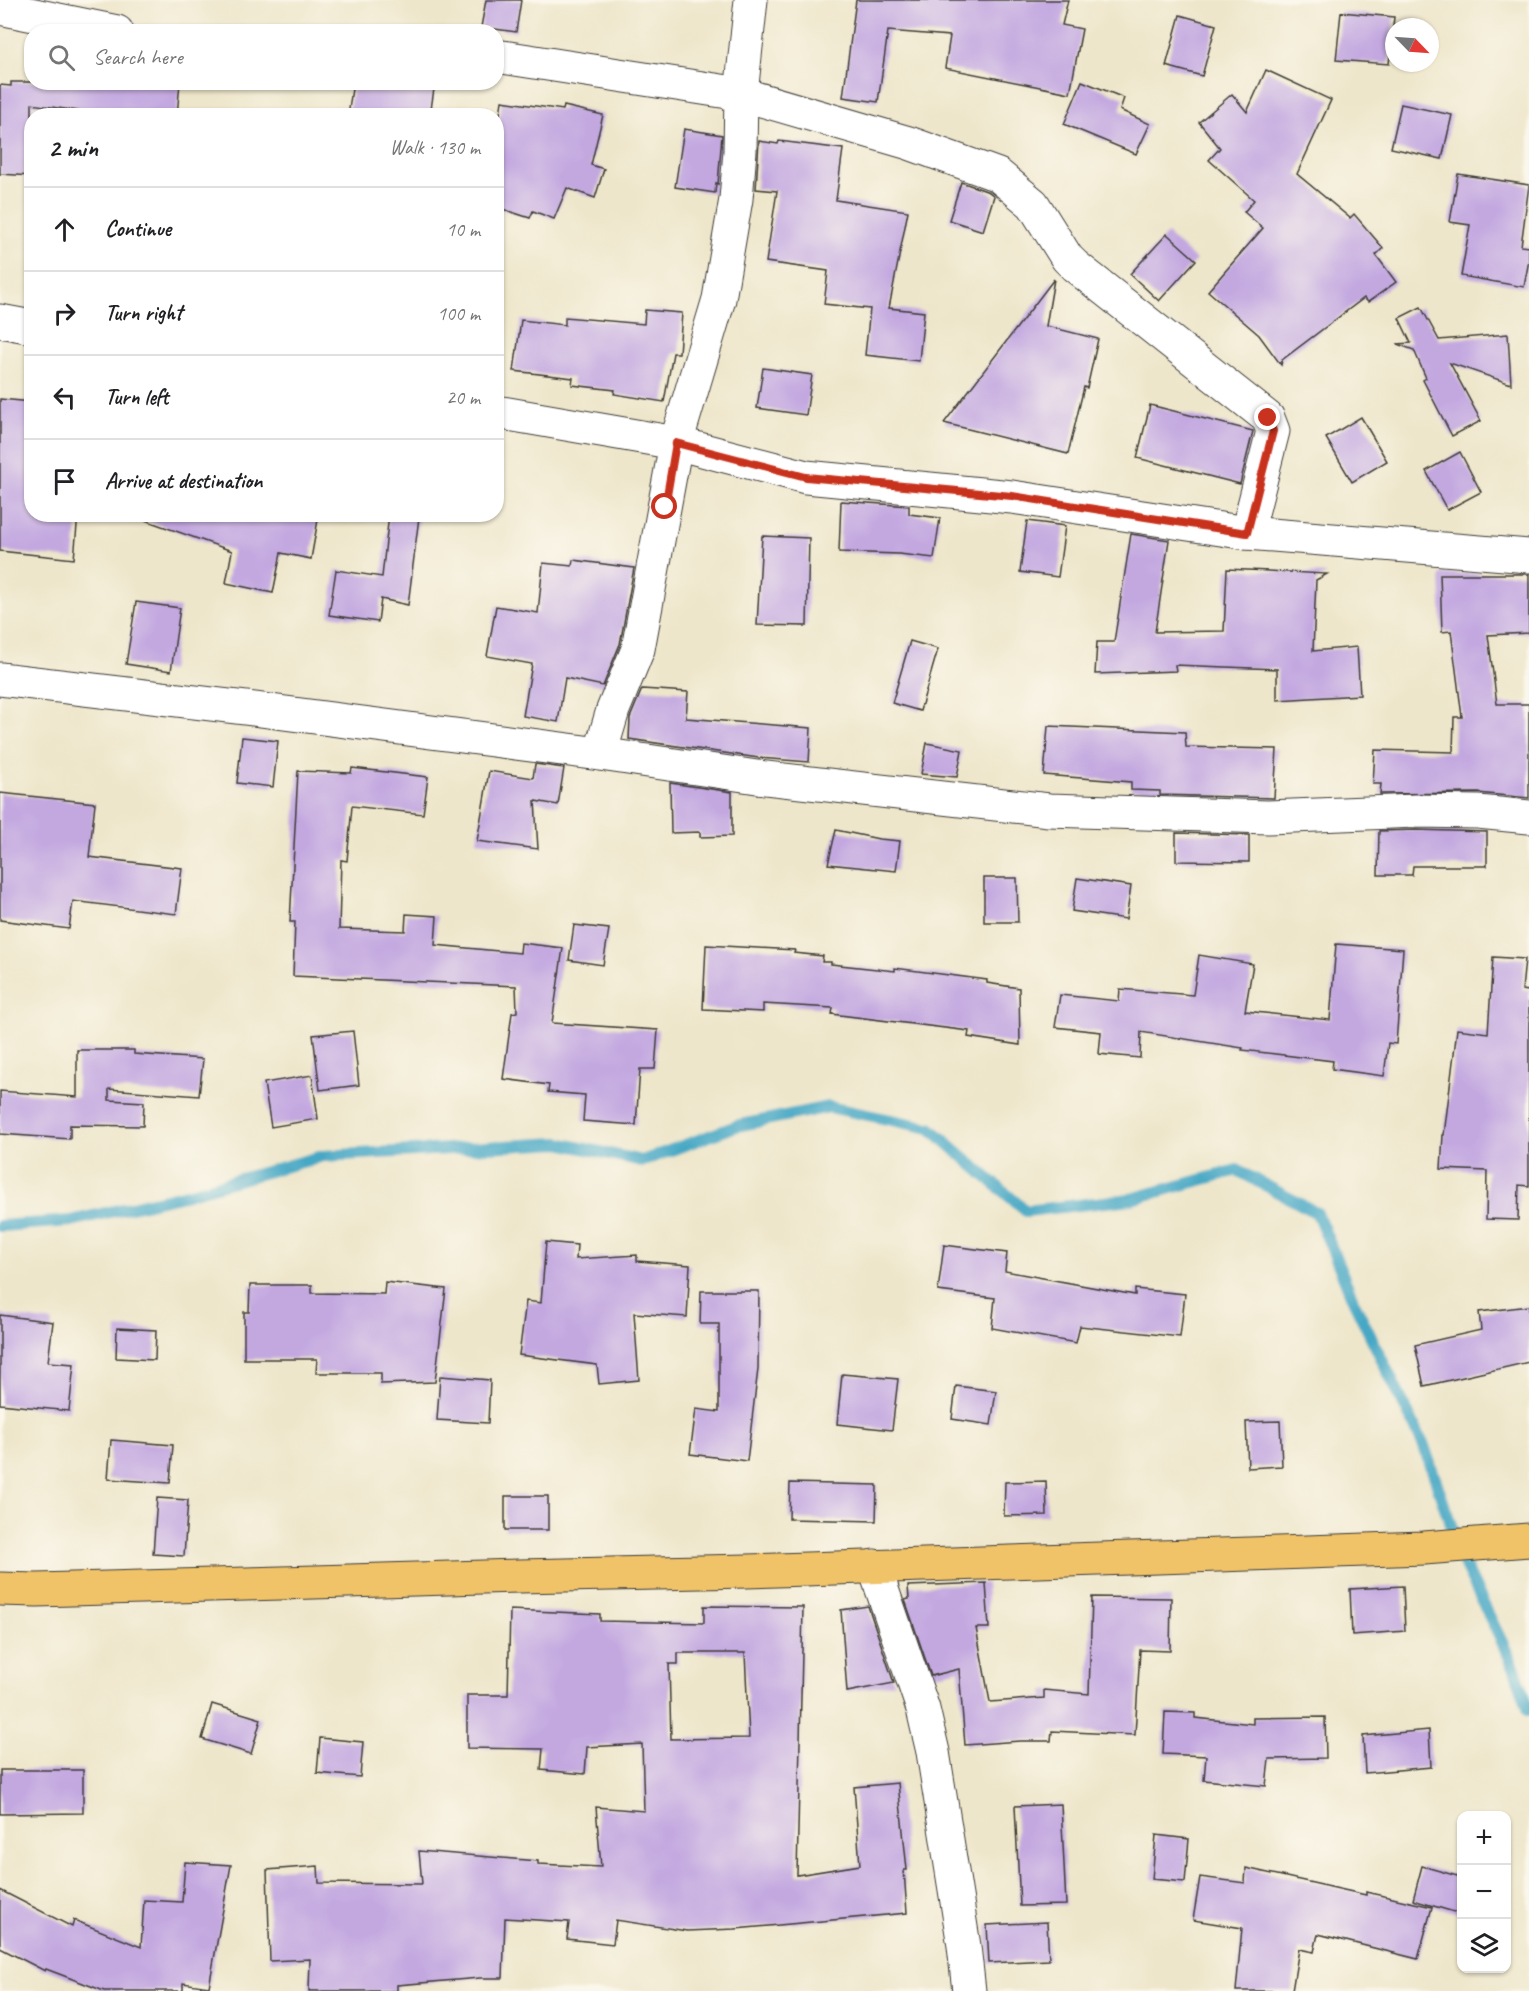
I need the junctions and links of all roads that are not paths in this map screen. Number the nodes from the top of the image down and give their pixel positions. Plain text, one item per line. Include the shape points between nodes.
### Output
1 (751, 0) edge
2 (0, 8) edge
3 (78, 24) edge
4 (504, 57) edge
5 (741, 94) junction
6 (0, 321) edge
7 (24, 326) edge
8 (504, 413) edge
9 (676, 443) junction
10 (1247, 533) junction
11 (1529, 556) edge
12 (0, 679) edge
13 (600, 753) junction
14 (1529, 817) edge
15 (1529, 1540) edge
16 (874, 1566) junction
17 (0, 1589) edge
18 (969, 1991) edge

1 - 5 street
2 - 3 street
4 - 5 street
5 - 9 street via 736,199 719,299
5 - 10 street via 909,143 998,175 1033,204 1075,266 1268,418 1273,431
6 - 7 street
8 - 9 street
9 - 10 street via 806,477 1012,496
9 - 13 street via 638,649
10 - 11 street
12 - 13 street
13 - 14 street via 757,777 1048,810 1268,816 1416,811
15 - 16 main road via 1424,1548
16 - 17 main road
16 - 18 street via 923,1709

